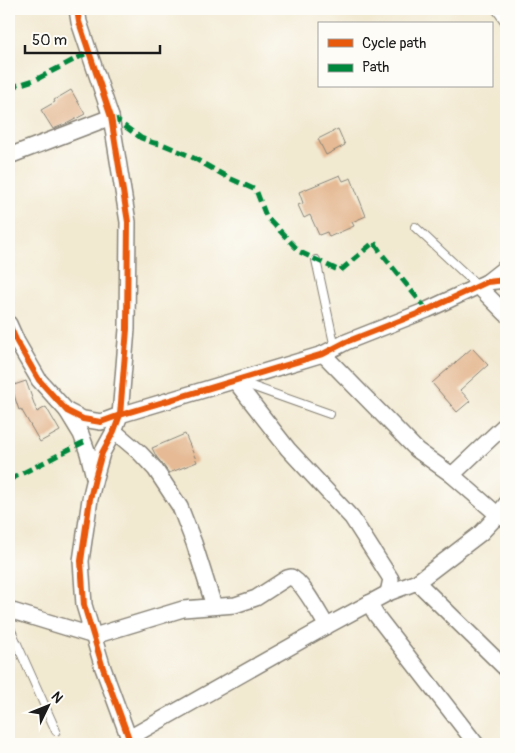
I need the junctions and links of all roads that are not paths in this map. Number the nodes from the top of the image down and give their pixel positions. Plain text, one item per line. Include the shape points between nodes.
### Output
1 (77, 9) edge
2 (496, 9) edge
3 (506, 23) edge
4 (111, 117) junction
5 (9, 156) edge
6 (415, 227) dead end
7 (316, 260) dead end
8 (506, 266) edge
9 (506, 280) edge
10 (482, 284) junction
11 (506, 314) edge
12 (9, 324) edge
13 (329, 351) junction
14 (235, 380) junction
15 (67, 412) junction
16 (330, 414) dead end
17 (120, 415) junction
18 (506, 424) edge
19 (114, 431) junction
20 (452, 475) junction
21 (95, 478) junction
22 (503, 513) edge
23 (417, 582) junction
24 (388, 593) junction
25 (369, 603) junction
26 (214, 606) junction
27 (9, 610) edge
28 (9, 626) edge
29 (328, 626) junction
30 (94, 636) junction
31 (506, 669) edge
32 (56, 730) dead end
33 (130, 741) edge
34 (476, 744) edge

1 - 4 street
2 - 3 lane
4 - 5 street
4 - 17 street via 128,222 127,329
6 - 10 lane
7 - 13 lane
8 - 10 street
9 - 10 street
10 - 11 street
10 - 13 street
12 - 15 street via 39,380
13 - 14 street
13 - 20 street via 417,450
14 - 16 lane
14 - 17 street
14 - 24 street via 288,450 352,518 391,579
15 - 17 street via 101,422
15 - 21 street via 81,434
17 - 19 street
18 - 20 street
19 - 21 street via 102,453
19 - 26 street via 155,468 180,507
20 - 22 street
21 - 30 street via 82,561 84,605
22 - 23 street
23 - 24 street
23 - 31 street
24 - 25 street
25 - 29 street
25 - 34 street
26 - 29 street via 235,605 256,598 291,577 306,592
26 - 30 street via 183,609
27 - 30 street
28 - 32 lane
29 - 33 street
30 - 33 street

